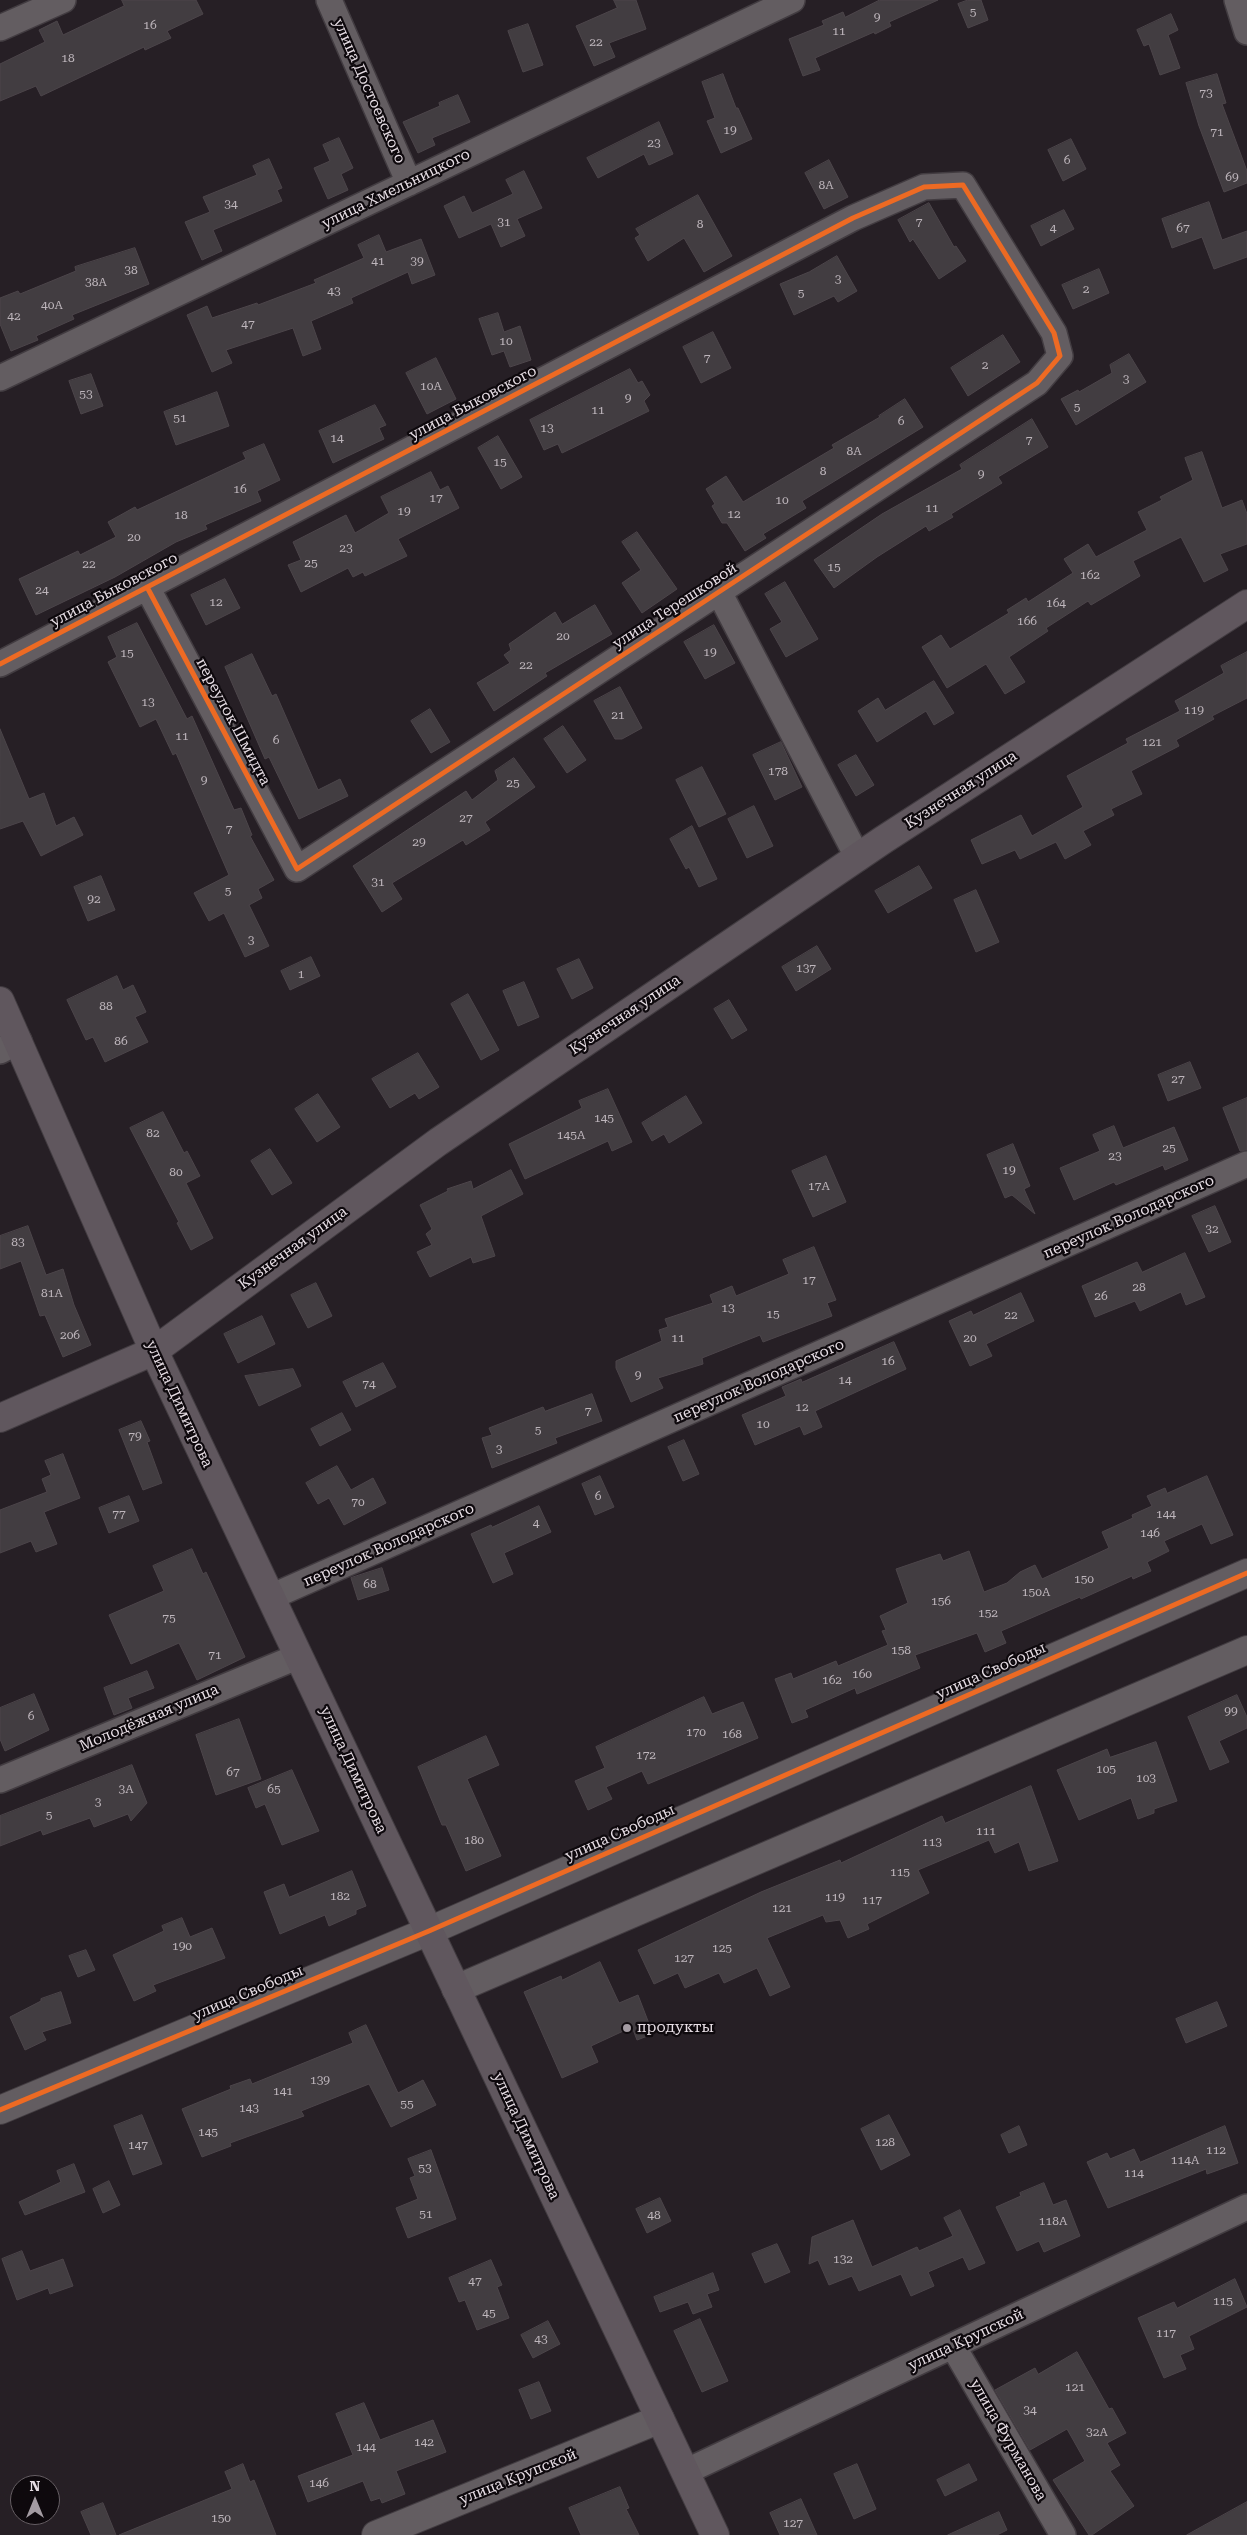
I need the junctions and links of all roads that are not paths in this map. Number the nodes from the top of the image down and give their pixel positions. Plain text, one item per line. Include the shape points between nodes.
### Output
1 (63, 0) edge
2 (329, 0) edge
3 (792, 0) edge
4 (1237, 0) edge
5 (0, 28) edge
6 (1247, 32) edge
7 (409, 183) junction
8 (964, 186) joint
9 (0, 378) edge
10 (146, 587) junction
11 (719, 592) junction
12 (1247, 604) edge
13 (0, 664) edge
14 (858, 858) junction
15 (297, 869) joint
16 (0, 1001) edge
17 (10, 1046) edge
18 (1247, 1164) edge
19 (154, 1351) junction
20 (0, 1418) edge
21 (1247, 1573) edge
22 (271, 1597) junction
23 (1247, 1650) edge
24 (299, 1656) junction
25 (0, 1780) edge
26 (429, 1931) junction
27 (456, 1989) junction
28 (0, 2110) edge
29 (1247, 2207) edge
30 (953, 2346) junction
31 (660, 2419) junction
32 (685, 2472) junction
33 (376, 2535) edge
34 (715, 2535) edge
35 (1063, 2535) edge

1 - 5 street
2 - 7 street, улица Достоевского
3 - 7 street, улица Хмельницкого
4 - 6 street
7 - 9 street, улица Хмельницкого
8 - 10 street, улица Быковского via 924,187 853,218
8 - 11 street, улица Терешковой via 1054,333 1060,356 1038,383
10 - 13 street, улица Быковского
10 - 15 street, переулок Шмидта
11 - 14 street, улица Терешковой
11 - 15 street, улица Терешковой
12 - 14 main road, Кузнечная улица
14 - 19 main road, Кузнечная улица via 438,1142
16 - 17 main road, улица Димитрова
17 - 19 main road, улица Димитрова
18 - 22 street, переулок Володарского
19 - 20 main road, Кузнечная улица
19 - 22 main road, улица Димитрова
21 - 26 street, улица Свободы
22 - 24 main road, улица Димитрова
23 - 27 street
24 - 25 street, Молодёжная улица
24 - 26 main road, улица Димитрова
26 - 27 main road, улица Димитрова
26 - 28 street, улица Свободы
27 - 31 main road, улица Димитрова
29 - 30 street, улица Крупской
30 - 32 street, улица Крупской
30 - 35 street, улица Фурманова
31 - 32 main road, улица Димитрова
31 - 33 street, улица Крупской
32 - 34 main road, улица Димитрова

